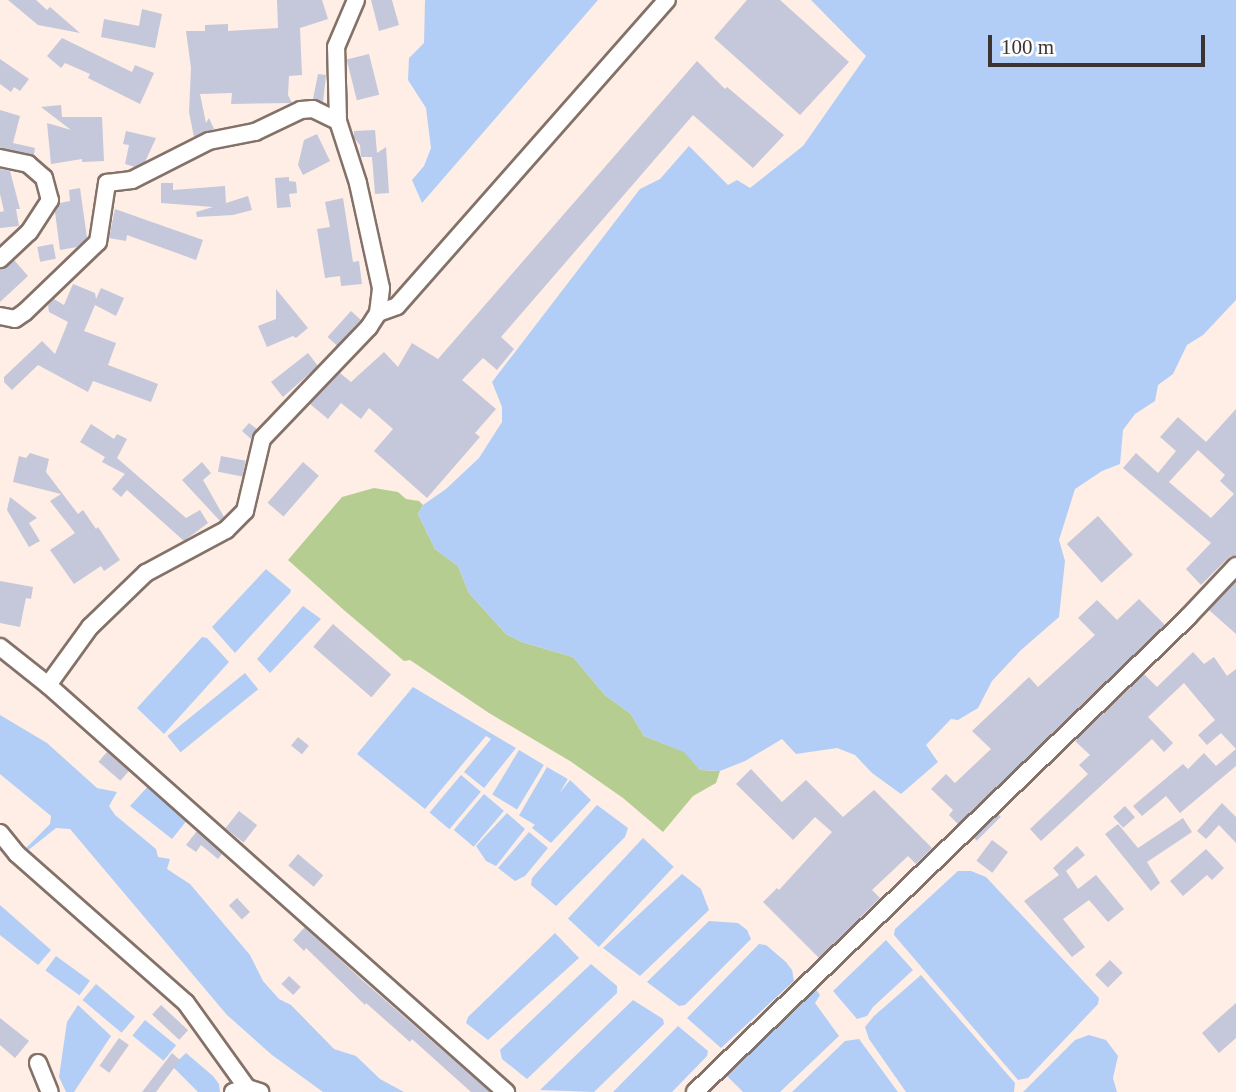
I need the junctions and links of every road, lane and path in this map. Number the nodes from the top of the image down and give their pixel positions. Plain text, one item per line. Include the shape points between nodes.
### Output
1 (356, 0) edge
2 (667, 0) edge
3 (338, 121) junction
4 (0, 158) edge
5 (0, 259) edge
6 (378, 313) junction
7 (0, 316) edge
8 (1236, 566) edge
9 (0, 647) edge
10 (48, 685) junction
11 (0, 833) edge
12 (38, 1063) dead end
13 (247, 1091) edge
14 (50, 1092) edge
15 (506, 1092) edge
16 (695, 1092) edge

1 - 3 street via 336,47
2 - 6 street via 397,306
3 - 6 street via 358,183 381,288
3 - 7 street via 313,109 301,110 255,132 209,141 132,180 107,183 98,243 15,320
4 - 5 street via 28,164 44,178 50,200 29,232
6 - 10 street via 262,439 245,511 226,530 146,573 90,627
8 - 16 street
9 - 10 street
10 - 15 street
11 - 13 street via 186,1003
12 - 14 street

